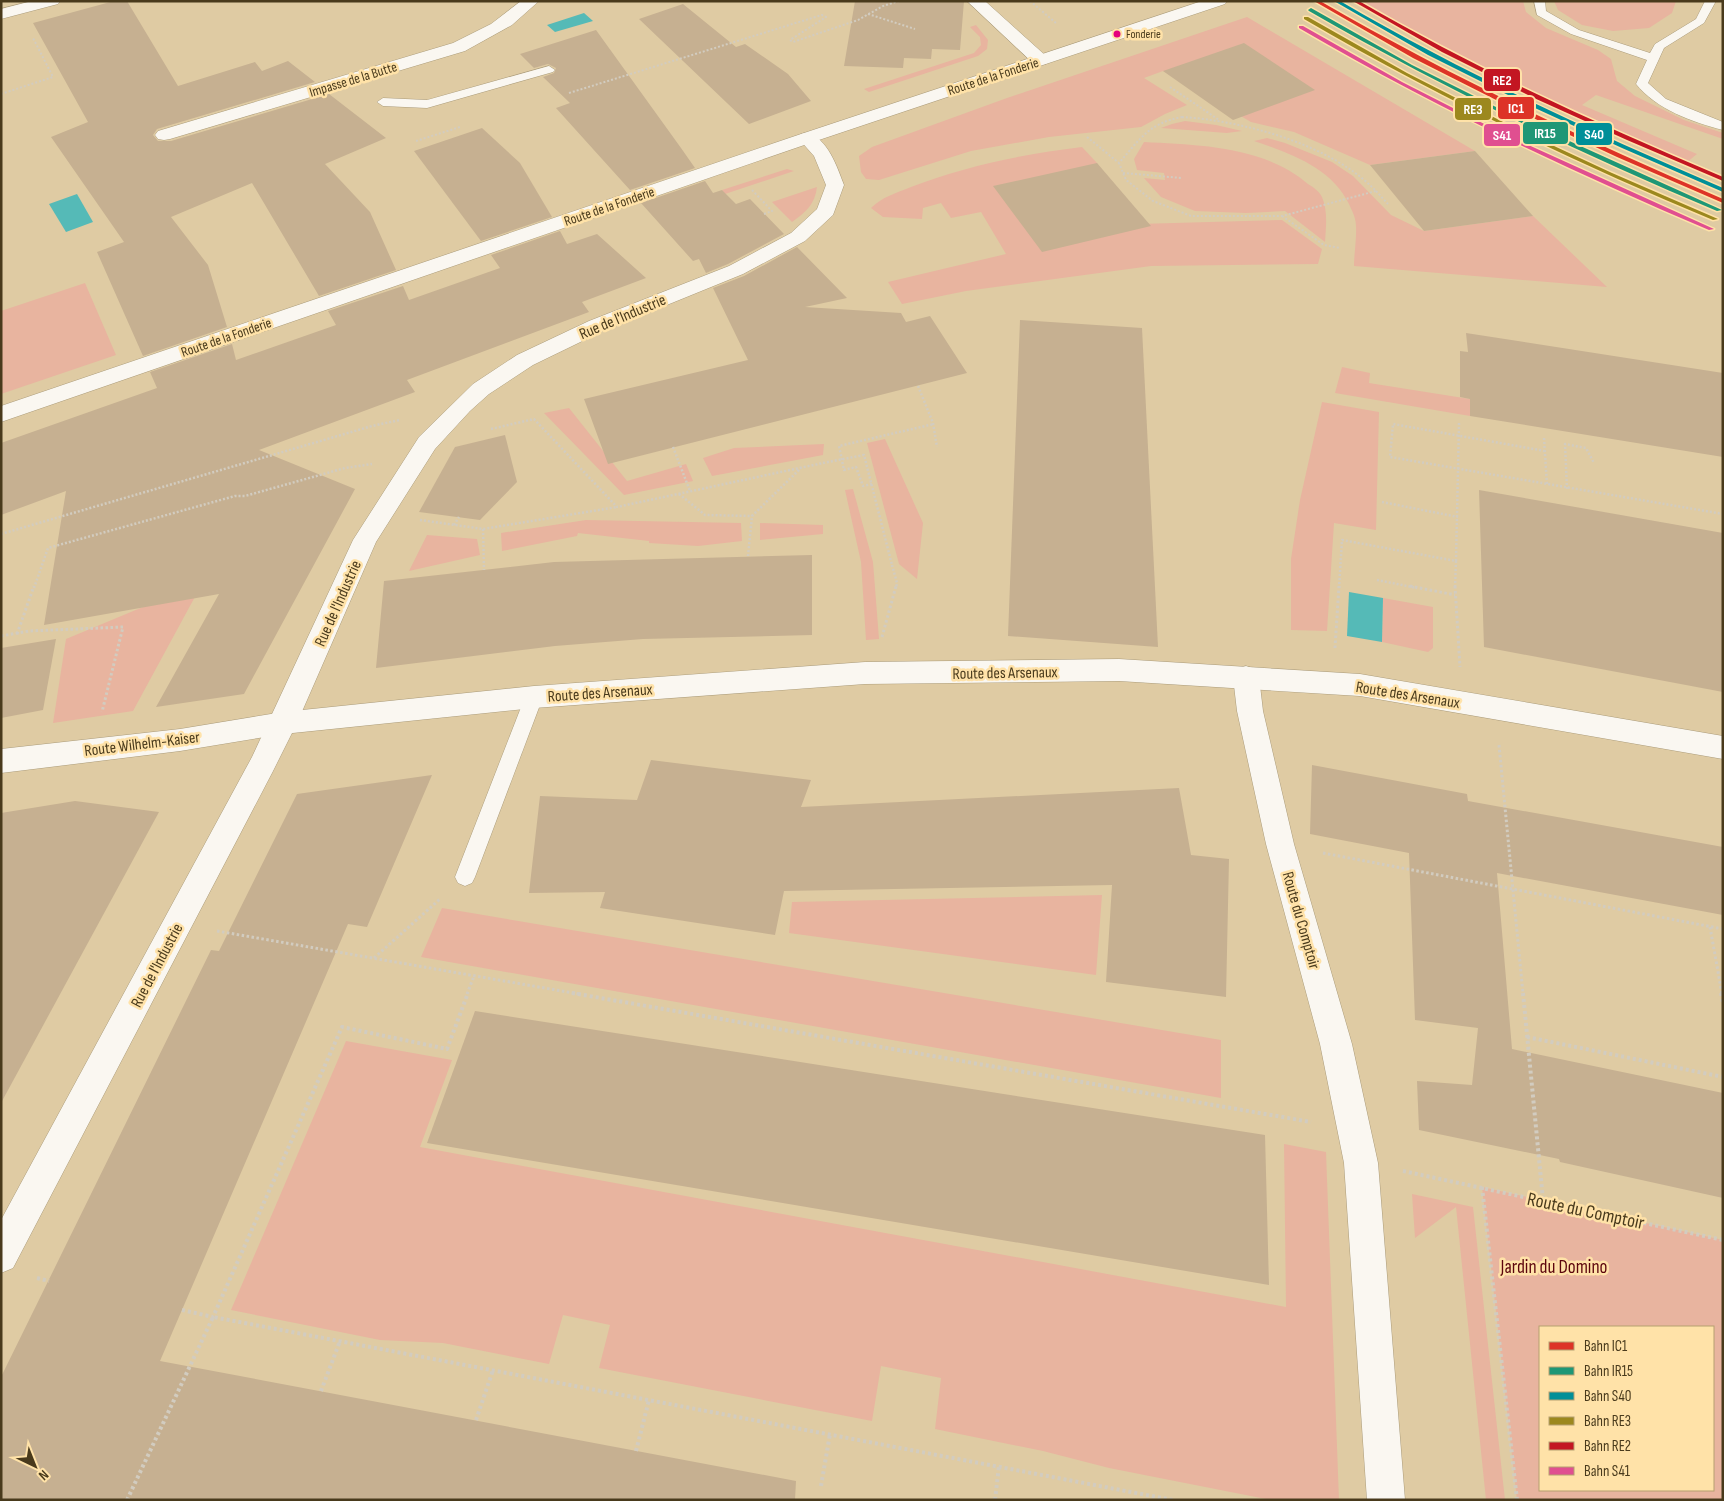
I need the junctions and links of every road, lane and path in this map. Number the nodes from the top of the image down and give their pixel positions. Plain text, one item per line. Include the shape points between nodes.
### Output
1 (52, 1) edge
2 (531, 1) edge
3 (899, 1) edge
4 (975, 1) edge
5 (1030, 1) edge
6 (1539, 1) edge
7 (1712, 1) edge
8 (1218, 2) edge
9 (1723, 4) edge
10 (18, 10) junction
11 (1, 14) edge
12 (868, 14) junction
13 (1058, 26) dead end
14 (914, 29) dead end
15 (1652, 58) junction
16 (1040, 60) junction
17 (549, 70) dead end
18 (1170, 87) dead end
19 (1, 94) edge
20 (565, 94) dead end
21 (383, 102) dead end
22 (1219, 121) junction
23 (1723, 126) edge
24 (462, 127) dead end
25 (164, 135) dead end
26 (1087, 137) dead end
27 (808, 138) junction
28 (416, 141) dead end
29 (1119, 163) junction
30 (1124, 173) junction
31 (1182, 178) dead end
32 (752, 190) dead end
33 (1377, 191) junction
34 (765, 204) dead end
35 (1388, 204) dead end
36 (772, 211) dead end
37 (764, 214) dead end
38 (1282, 216) junction
39 (1340, 248) dead end
40 (918, 386) dead end
41 (462, 406) junction
42 (1, 414) edge
43 (1459, 423) dead end
44 (934, 424) junction
45 (1459, 436) junction
46 (1544, 438) dead end
47 (427, 443) junction
48 (673, 447) dead end
49 (937, 447) dead end
50 (1545, 451) junction
51 (1594, 463) dead end
52 (345, 468) dead end
53 (800, 468) junction
54 (1458, 470) junction
55 (872, 484) junction
56 (1547, 485) junction
57 (1567, 489) junction
58 (690, 491) junction
59 (678, 494) junction
60 (1382, 502) dead end
61 (617, 507) junction
62 (382, 514) junction
63 (1723, 514) edge
64 (752, 516) junction
65 (459, 517) dead end
66 (1458, 517) junction
67 (454, 525) junction
68 (483, 529) junction
69 (1, 534) edge
70 (748, 556) dead end
71 (1456, 561) junction
72 (484, 570) dead end
73 (1377, 580) dead end
74 (1455, 595) junction
75 (17, 634) junction
76 (1, 636) edge
77 (880, 673) junction
78 (1246, 677) junction
79 (1360, 685) junction
80 (534, 697) junction
81 (1463, 702) junction
82 (1495, 708) junction
83 (283, 723) junction
84 (1723, 748) edge
85 (93, 749) junction
86 (1, 761) edge
87 (1280, 844) junction
88 (465, 877) joint
89 (1513, 890) junction
90 (178, 925) junction
91 (1710, 927) junction
92 (1723, 930) edge
93 (373, 958) junction
94 (474, 976) junction
95 (1723, 1003) edge
96 (1527, 1037) junction
97 (1723, 1077) edge
98 (1354, 1130) junction
99 (1361, 1163) junction
100 (1482, 1187) junction
101 (1543, 1200) junction
102 (1723, 1240) edge
103 (1, 1256) edge
104 (182, 1310) dead end
105 (213, 1317) junction
106 (340, 1341) junction
107 (493, 1370) junction
108 (321, 1391) dead end
109 (649, 1400) junction
110 (476, 1420) dead end
111 (830, 1434) junction
112 (636, 1451) dead end
113 (1000, 1466) junction
114 (821, 1486) dead end
115 (127, 1500) edge
116 (996, 1500) edge
117 (1173, 1500) edge
118 (1386, 1500) edge
119 (1517, 1500) edge

1 - 10 main road
2 - 25 main road, Impasse de la Butte via 490,33 459,47
3 - 12 path
4 - 16 main road
5 - 13 path
6 - 15 lane via 1542,13 1575,32
7 - 9 lane
7 - 15 lane via 1700,21 1659,46
8 - 16 main road, Route de la Fonderie
10 - 11 main road
10 - 19 path via 53,77
12 - 14 path
12 - 20 path via 844,25 793,42 790,40 826,17 822,15
15 - 23 lane via 1642,84 1662,102
16 - 27 main road, Route de la Fonderie
17 - 21 lane via 427,104
18 - 22 path
22 - 29 path via 1167,120 1142,135
22 - 33 path via 1288,139 1340,162
24 - 28 path
26 - 29 path
27 - 41 main road, Rue de l'Industrie via 828,165 835,185 826,212 798,237 736,270 596,326 525,360
27 - 42 main road, Route de la Fonderie
29 - 30 path
30 - 31 path
30 - 38 path via 1126,180 1153,200 1191,216
32 - 34 path
33 - 35 path
33 - 38 path
36 - 37 path
38 - 39 path via 1324,245
40 - 44 path
41 - 47 main road, Rue de l'Industrie
41 - 69 path via 372,426
43 - 45 path
44 - 49 path
44 - 55 path via 839,446 844,470 856,467 863,486
45 - 50 path
45 - 54 path
45 - 54 path via 1393,424 1390,457
46 - 50 path
47 - 61 path via 534,419
47 - 62 main road, Rue de l'Industrie
48 - 58 path
50 - 56 path
51 - 57 path via 1586,448 1565,444
52 - 75 path via 48,548
53 - 55 path, bridge via 864,455
53 - 58 path
53 - 64 path
54 - 56 path
54 - 66 path
55 - 77 path, bridge via 897,583 882,632
56 - 57 path
57 - 63 path
58 - 59 path
59 - 61 path
59 - 64 path via 705,515
60 - 66 path
61 - 68 path
62 - 67 path
62 - 83 main road, Rue de l'Industrie via 365,540
64 - 70 path
65 - 67 path
66 - 71 path
67 - 68 path
68 - 72 path
71 - 74 path
71 - 79 path via 1342,540 1334,654 1361,657
73 - 74 path
74 - 81 path
75 - 76 path
75 - 85 path via 123,627
77 - 78 main road, Route des Arsenaux via 1118,670
77 - 80 main road, Route des Arsenaux
78 - 79 main road, Route des Arsenaux
78 - 87 main road, Route du Comptoir via 1250,711
79 - 81 main road, Route des Arsenaux
80 - 83 main road, Route des Arsenaux
80 - 88 lane
81 - 82 main road, Route des Arsenaux
82 - 84 main road, Route des Arsenaux
82 - 89 path
83 - 85 main road, Route Wilhelm-Kaiser via 180,740
83 - 90 main road, Rue de l'Industrie
85 - 86 main road, Route Wilhelm-Kaiser
87 - 89 path
87 - 98 main road, Route du Comptoir via 1336,1044
88 - 93 path
89 - 91 path
89 - 96 path
90 - 93 path
90 - 103 main road, Rue de l'Industrie
91 - 92 path
91 - 95 path
93 - 94 path
94 - 98 path
94 - 105 path via 447,1049 342,1027
96 - 97 path
96 - 101 path
98 - 99 main road, Route du Comptoir
99 - 100 path, Route du Comptoir
99 - 118 main road, Route du Comptoir
100 - 101 path, Route du Comptoir
100 - 119 path
101 - 102 path, Route du Comptoir
104 - 105 path
105 - 106 path
105 - 115 path
106 - 107 path
106 - 108 path
107 - 109 path
107 - 110 path
109 - 111 path
109 - 112 path
111 - 113 path
111 - 114 path
113 - 116 path
113 - 117 path

